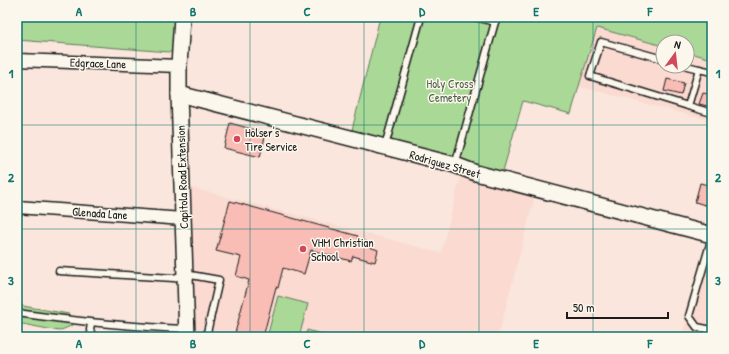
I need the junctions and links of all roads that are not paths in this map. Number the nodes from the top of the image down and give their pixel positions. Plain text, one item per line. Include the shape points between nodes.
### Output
1 (182, 17) edge
2 (421, 17) edge
3 (475, 17) edge
4 (496, 20) edge
5 (655, 57) edge
6 (17, 60) edge
7 (179, 66) junction
8 (695, 68) edge
9 (699, 69) junction
10 (712, 72) edge
11 (179, 94) junction
12 (688, 106) junction
13 (712, 113) edge
14 (384, 147) junction
15 (455, 165) junction
16 (17, 207) edge
17 (183, 219) junction
18 (712, 236) edge
19 (59, 271) dead end
20 (185, 274) junction
21 (17, 313) edge
22 (91, 323) junction
23 (712, 330) edge
24 (187, 333) edge
25 (93, 337) edge
26 (206, 337) edge

1 - 7 street, Capitola Road Extension
2 - 14 lane
3 - 4 lane
4 - 15 lane
5 - 12 lane via 601,42 590,76
6 - 7 street, Edgrace Lane
7 - 11 street, Capitola Road Extension
8 - 9 lane
9 - 10 lane
9 - 12 lane
11 - 14 street, Rodriguez Street
11 - 17 street, Capitola Road Extension
12 - 13 lane
14 - 15 street, Rodriguez Street
15 - 18 street, Rodriguez Street via 476,173
16 - 17 street, Glenada Lane
17 - 20 street, Capitola Road Extension
18 - 23 lane via 689,316 697,327
19 - 20 lane via 174,278
20 - 24 street, Capitola Road Extension
20 - 26 lane via 219,280
21 - 22 lane
22 - 24 lane
22 - 25 lane

